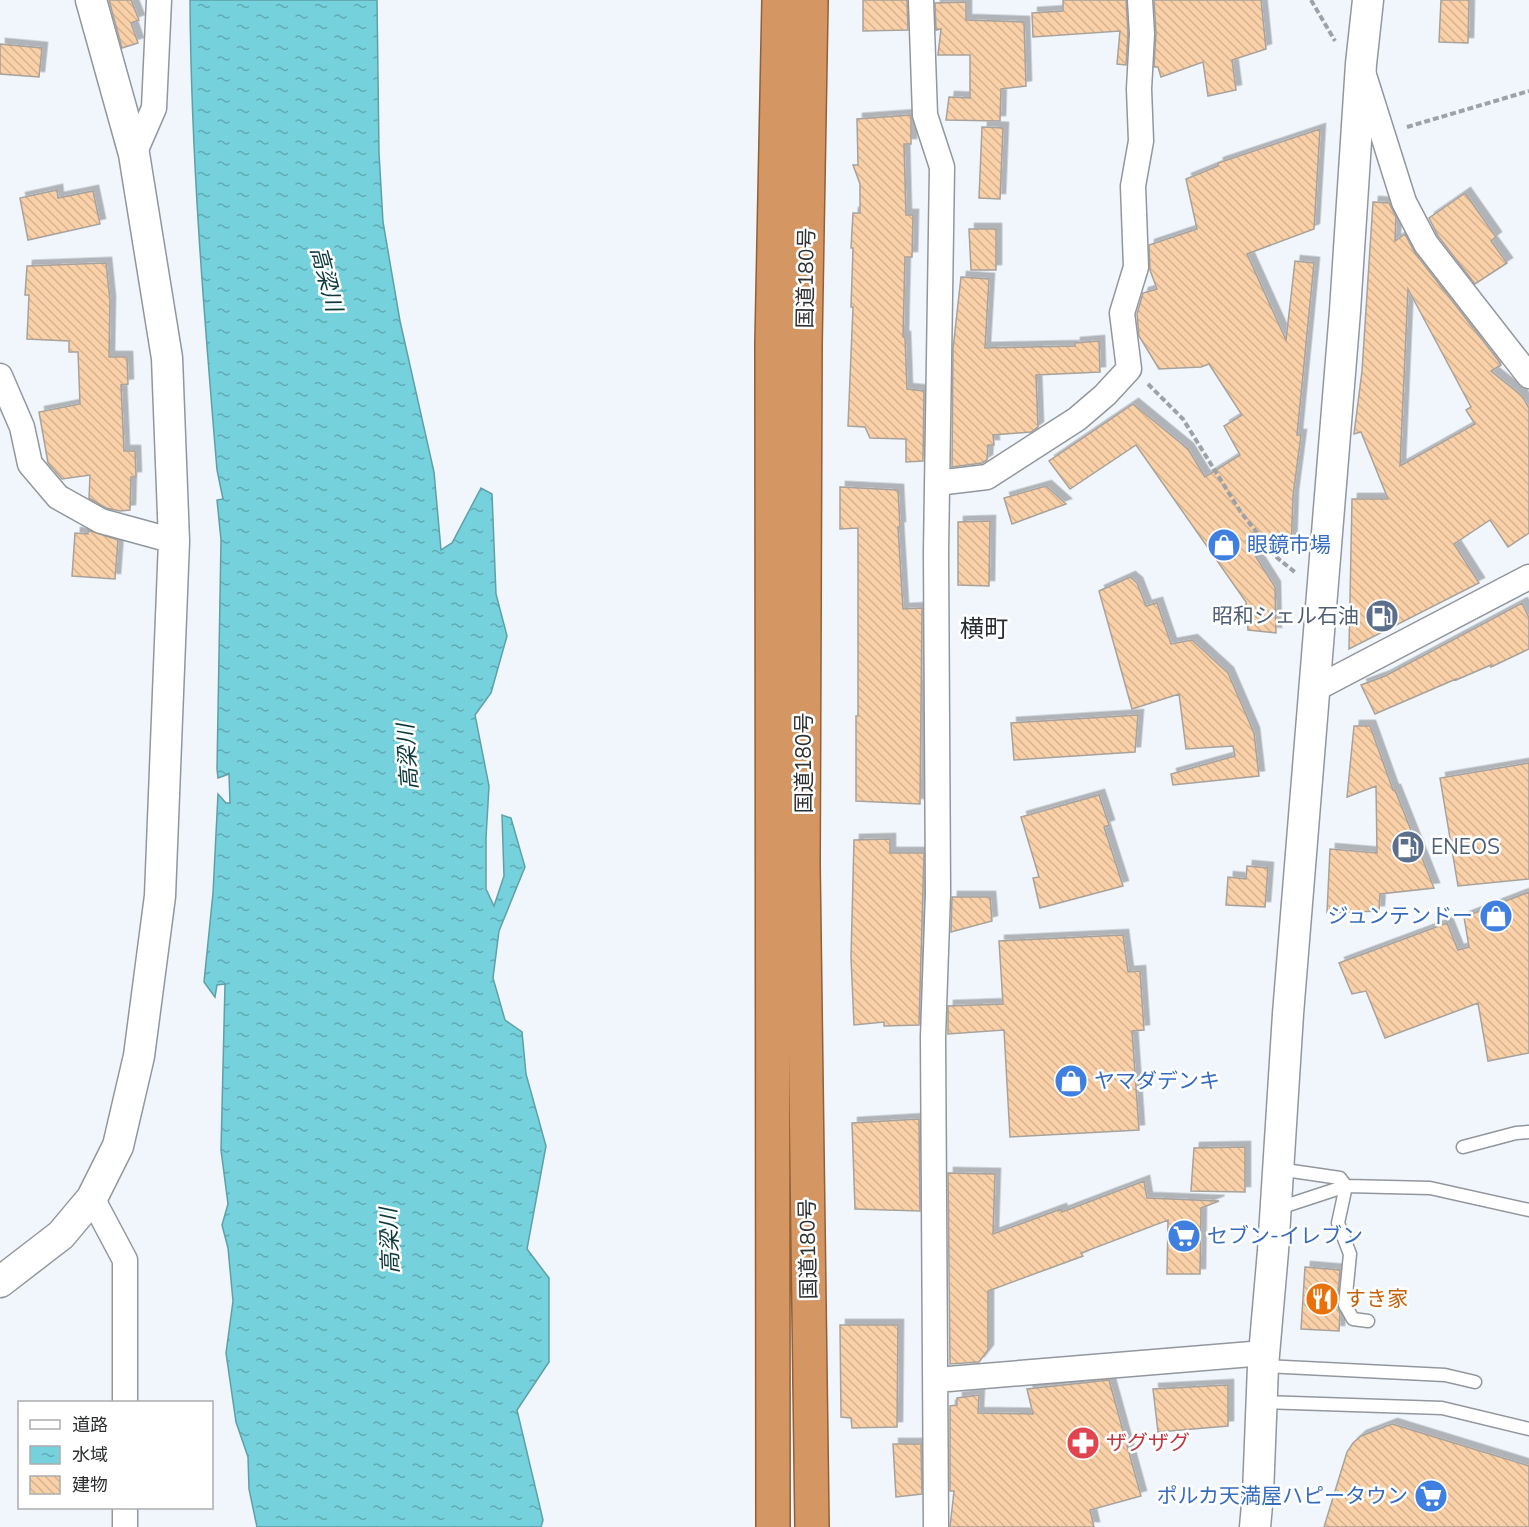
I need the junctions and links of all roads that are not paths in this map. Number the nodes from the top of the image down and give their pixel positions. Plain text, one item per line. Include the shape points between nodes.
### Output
1 (91, 0) edge
2 (159, 0) edge
3 (778, 0) edge
4 (811, 0) edge
5 (921, 0) edge
6 (1140, 0) edge
7 (1368, 0) edge
8 (1361, 64) junction
9 (134, 154) junction
10 (0, 376) edge
11 (1529, 376) edge
12 (937, 483) junction
13 (174, 542) junction
14 (1529, 577) edge
15 (1313, 690) junction
16 (1529, 1132) edge
17 (1463, 1147) dead end
18 (1278, 1169) junction
19 (1347, 1186) junction
20 (92, 1198) junction
21 (1276, 1209) junction
22 (1529, 1210) edge
23 (1350, 1254) junction
24 (1360, 1263) dead end
25 (0, 1282) edge
26 (1368, 1321) dead end
27 (1263, 1360) junction
28 (936, 1380) junction
29 (1475, 1382) dead end
30 (125, 1401) edge
31 (1261, 1402) junction
32 (1529, 1430) edge
33 (125, 1509) edge
34 (125, 1527) edge
35 (773, 1527) edge
36 (812, 1527) edge
37 (936, 1527) edge
38 (1255, 1527) edge

1 - 9 street
2 - 9 street via 154,108
3 - 35 highway, 国道180号 via 772,343
4 - 36 highway, 国道180号 via 803,864
5 - 12 street via 925,114 942,167
6 - 12 street via 1138,89 1142,141 1133,186 1137,267 1122,313 1129,369 1077,419 987,477
7 - 8 street
8 - 11 street via 1404,202 1426,244
8 - 15 street via 1346,299
9 - 13 street via 167,358
10 - 13 street via 22,427 30,464 58,498 101,520
12 - 28 street via 938,893 933,1038
13 - 20 street via 160,896 139,1056 118,1146
14 - 15 street
15 - 18 street
16 - 17 lane
18 - 19 lane via 1340,1178
18 - 21 street
19 - 21 lane
19 - 22 lane via 1430,1188
19 - 23 lane via 1338,1223
20 - 25 street via 61,1235
20 - 30 street via 126,1260
21 - 27 street
23 - 24 lane
23 - 26 lane via 1345,1305 1353,1319
27 - 28 street
27 - 29 lane via 1445,1375
27 - 31 street
28 - 37 street
31 - 32 lane via 1442,1408
31 - 38 street
33 - 34 street

